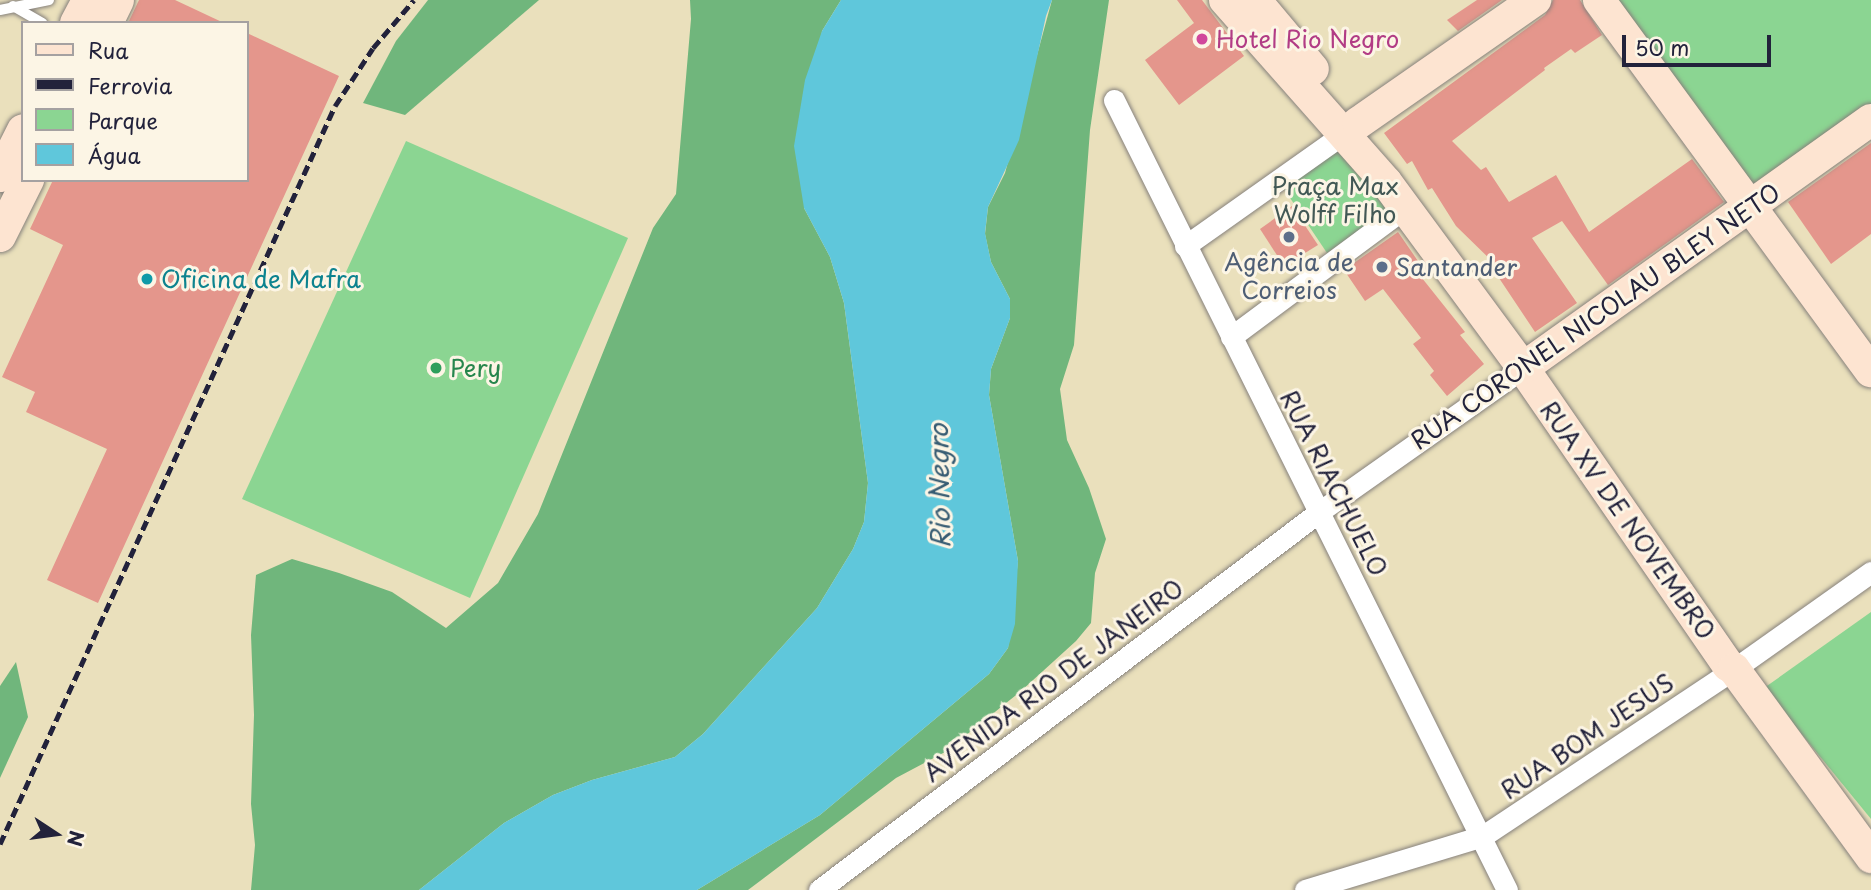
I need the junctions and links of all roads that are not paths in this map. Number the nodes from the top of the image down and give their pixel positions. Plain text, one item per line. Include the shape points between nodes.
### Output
1 (49, 0) edge
2 (1225, 0) edge
3 (1255, 0) edge
4 (1535, 0) edge
5 (1599, 0) edge
6 (13, 6) junction
7 (104, 6) edge
8 (0, 10) edge
9 (39, 21) edge
10 (79, 21) edge
11 (1114, 100) dead end
12 (1871, 120) edge
13 (1350, 129) junction
14 (21, 143) edge
15 (14, 187) edge
16 (1751, 206) junction
17 (1405, 208) junction
18 (0, 236) edge
19 (1185, 246) junction
20 (1231, 337) junction
21 (1523, 368) junction
22 (1871, 372) edge
23 (1319, 512) junction
24 (1871, 572) edge
25 (1734, 669) junction
26 (1483, 836) junction
27 (1871, 856) edge
28 (819, 890) edge
29 (1305, 890) edge
30 (1507, 890) edge

1 - 6 lane
2 - 13 main road, RUA XV DE NOVEMBRO
3 - 13 main road, RUA XV DE NOVEMBRO
4 - 13 main road
5 - 16 main road
6 - 8 lane
6 - 9 lane
7 - 10 main road
11 - 19 street, RUA RIACHUELO
12 - 16 main road, RUA CORONEL NICOLAU BLEY NETO
13 - 17 main road, RUA XV DE NOVEMBRO
13 - 19 street
14 - 15 main road
15 - 18 main road
16 - 21 main road, RUA CORONEL NICOLAU BLEY NETO
16 - 22 main road
17 - 20 street
17 - 21 main road, RUA XV DE NOVEMBRO
19 - 20 street, RUA RIACHUELO
20 - 23 street, RUA RIACHUELO
21 - 23 street, RUA CORONEL NICOLAU BLEY NETO
21 - 25 main road, RUA XV DE NOVEMBRO
23 - 26 street, RUA RIACHUELO
23 - 28 street, AVENIDA RIO DE JANEIRO
24 - 25 street, RUA BOM JESUS
25 - 26 street, RUA BOM JESUS
25 - 27 main road, RUA XV DE NOVEMBRO
26 - 29 street, RUA BOM JESUS
26 - 30 street, RUA RIACHUELO

